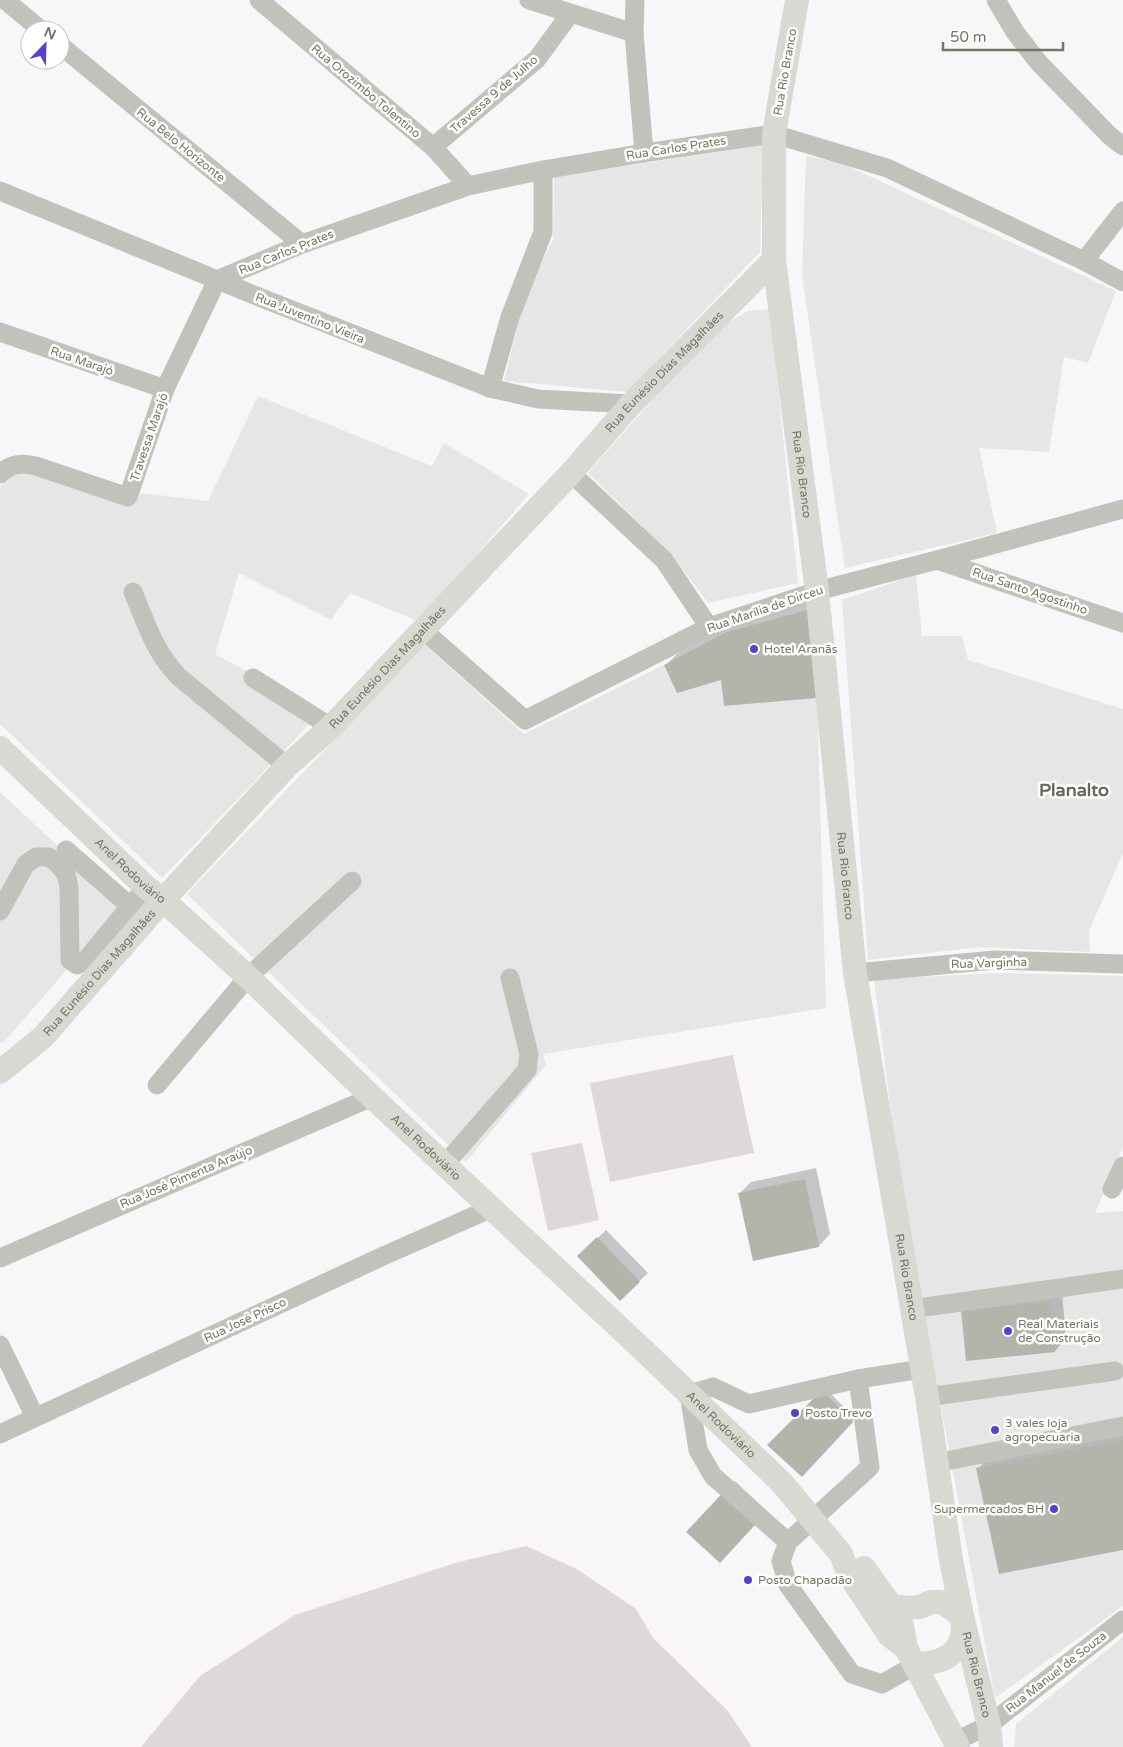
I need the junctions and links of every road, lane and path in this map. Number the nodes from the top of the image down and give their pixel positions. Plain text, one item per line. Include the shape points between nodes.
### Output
1 (5, 0) edge
2 (259, 0) edge
3 (529, 0) edge
4 (635, 0) edge
5 (796, 0) edge
6 (996, 0) edge
7 (570, 14) junction
8 (29, 20) edge
9 (634, 32) junction
10 (70, 53) edge
11 (774, 134) junction
12 (1123, 146) edge
13 (433, 147) junction
14 (644, 153) junction
15 (544, 170) junction
16 (468, 186) junction
17 (0, 191) edge
18 (1123, 211) edge
19 (302, 244) junction
20 (266, 259) junction
21 (774, 260) junction
22 (1084, 261) junction
23 (217, 280) junction
24 (1123, 282) edge
25 (259, 297) junction
26 (4, 338) edge
27 (490, 388) junction
28 (165, 389) junction
29 (631, 404) junction
30 (571, 473) junction
31 (0, 474) edge
32 (1123, 509) edge
33 (938, 560) junction
34 (817, 591) junction
35 (134, 592) dead end
36 (1123, 622) edge
37 (709, 627) junction
38 (424, 630) junction
39 (253, 678) dead end
40 (331, 727) junction
41 (0, 748) edge
42 (287, 766) junction
43 (66, 850) dead end
44 (352, 881) dead end
45 (155, 893) junction
46 (130, 906) junction
47 (0, 911) edge
48 (1123, 964) edge
49 (855, 973) junction
50 (248, 977) junction
51 (510, 978) dead end
52 (1, 1070) edge
53 (158, 1085) dead end
54 (372, 1097) junction
55 (446, 1164) junction
56 (1123, 1166) edge
57 (1112, 1189) dead end
58 (492, 1208) junction
59 (0, 1258) edge
60 (1123, 1279) edge
61 (911, 1309) junction
62 (0, 1345) edge
63 (922, 1368) junction
64 (1115, 1371) dead end
65 (858, 1379) junction
66 (689, 1394) junction
67 (927, 1397) junction
68 (35, 1417) junction
69 (1123, 1426) edge
70 (0, 1434) edge
71 (936, 1463) junction
72 (811, 1520) junction
73 (788, 1542) junction
74 (841, 1554) junction
75 (951, 1560) junction
76 (931, 1602) junction
77 (890, 1606) junction
78 (962, 1616) junction
79 (1123, 1620) edge
80 (910, 1657) junction
81 (990, 1736) edge
82 (957, 1744) edge

1 - 8 street
2 - 13 street, Rua Orozimbo Tolentino
3 - 7 street
4 - 9 street
5 - 11 main road, Rua Rio Branco
6 - 12 street via 1039,63
7 - 9 street
7 - 13 street, Travessa 9 de Julho via 537,59
9 - 14 street
10 - 19 street, Rua Belo Horizonte
11 - 14 street, Rua Carlos Prates
11 - 21 main road, Rua Rio Branco
11 - 22 street, Rua Carlos Prates via 887,168
13 - 16 street, Rua Orozimbo Tolentino
14 - 15 street, Rua Carlos Prates
15 - 16 street, Rua Carlos Prates
15 - 27 street via 543,232 510,317
16 - 19 street, Rua Carlos Prates
17 - 23 street, Rua Juventino Vieira
18 - 22 street
19 - 20 street, Rua Carlos Prates
20 - 23 street, Rua Carlos Prates
20 - 25 street via 257,271 254,285
21 - 29 main road, Rua Eunésio Dias Magalhães
21 - 34 main road, Rua Rio Branco
22 - 24 street, Rua Carlos Prates
23 - 25 street, Rua Juventino Vieira
23 - 28 street, Travessa Marajó
25 - 27 street, Rua Juventino Vieira
26 - 28 street, Rua Marajó
27 - 29 street, Rua Juventino Vieira via 538,399
28 - 31 street, Travessa Marajó via 128,498 21,462 7,467
29 - 30 main road, Rua Eunésio Dias Magalhães
30 - 37 street via 664,560
30 - 38 main road, Rua Eunésio Dias Magalhães
32 - 33 street, Rua Marília de Dirceu
33 - 34 street, Rua Marília de Dirceu
33 - 36 street, Rua Santo Agostinho
34 - 37 street, Rua Marília de Dirceu
34 - 49 main road, Rua Rio Branco
35 - 42 street via 155,646 166,663
37 - 38 street, Rua Marília de Dirceu via 525,720
38 - 40 main road, Rua Eunésio Dias Magalhães
39 - 40 street
40 - 42 main road, Rua Eunésio Dias Magalhães
41 - 45 main road, Anel Rodoviário
42 - 45 main road, Rua Eunésio Dias Magalhães
43 - 46 street
44 - 50 street
45 - 46 street
45 - 50 main road, Anel Rodoviário
45 - 52 main road, Rua Eunésio Dias Magalhães via 43,1037
46 - 47 street via 85,961 77,965 70,960 69,886 66,874 54,860 36,857 26,864
48 - 49 street, Rua Varginha via 994,960
49 - 61 main road, Rua Rio Branco
50 - 53 street
50 - 54 main road, Anel Rodoviário
51 - 55 street via 529,1054 527,1070
54 - 55 main road, Anel Rodoviário
54 - 59 street, Rua José Pimenta Araújo
55 - 58 main road, Anel Rodoviário
56 - 57 street
58 - 66 main road, Anel Rodoviário
58 - 68 street, Rua José Prisco
60 - 61 street
61 - 63 main road, Rua Rio Branco
62 - 68 street
63 - 65 street
63 - 67 main road, Rua Rio Branco
64 - 67 street
65 - 66 street via 749,1404 713,1387
65 - 72 street via 870,1467
66 - 72 main road, Anel Rodoviário via 782,1483
66 - 73 street via 698,1450 713,1476
67 - 71 main road, Rua Rio Branco
68 - 70 street, Rua José Prisco
69 - 71 street
71 - 75 main road, Rua Rio Branco
72 - 73 street
72 - 74 main road, Anel Rodoviário
73 - 80 street via 781,1561 788,1585 852,1674 882,1684
74 - 77 main road, Anel Rodoviário via 861,1564
74 - 80 main road, Anel Rodoviário via 848,1573 889,1635
75 - 76 main road via 947,1582
75 - 78 main road, Rua Rio Branco
76 - 77 main road via 920,1607
76 - 78 main road via 942,1602
77 - 80 main road, Anel Rodoviário via 902,1626
78 - 80 main road via 963,1635 958,1649 948,1658 930,1664
78 - 81 main road, Rua Rio Branco
79 - 81 street, Rua Manuel de Souza
80 - 82 main road, Anel Rodoviário
81 - 82 street, Rua Manuel de Souza

